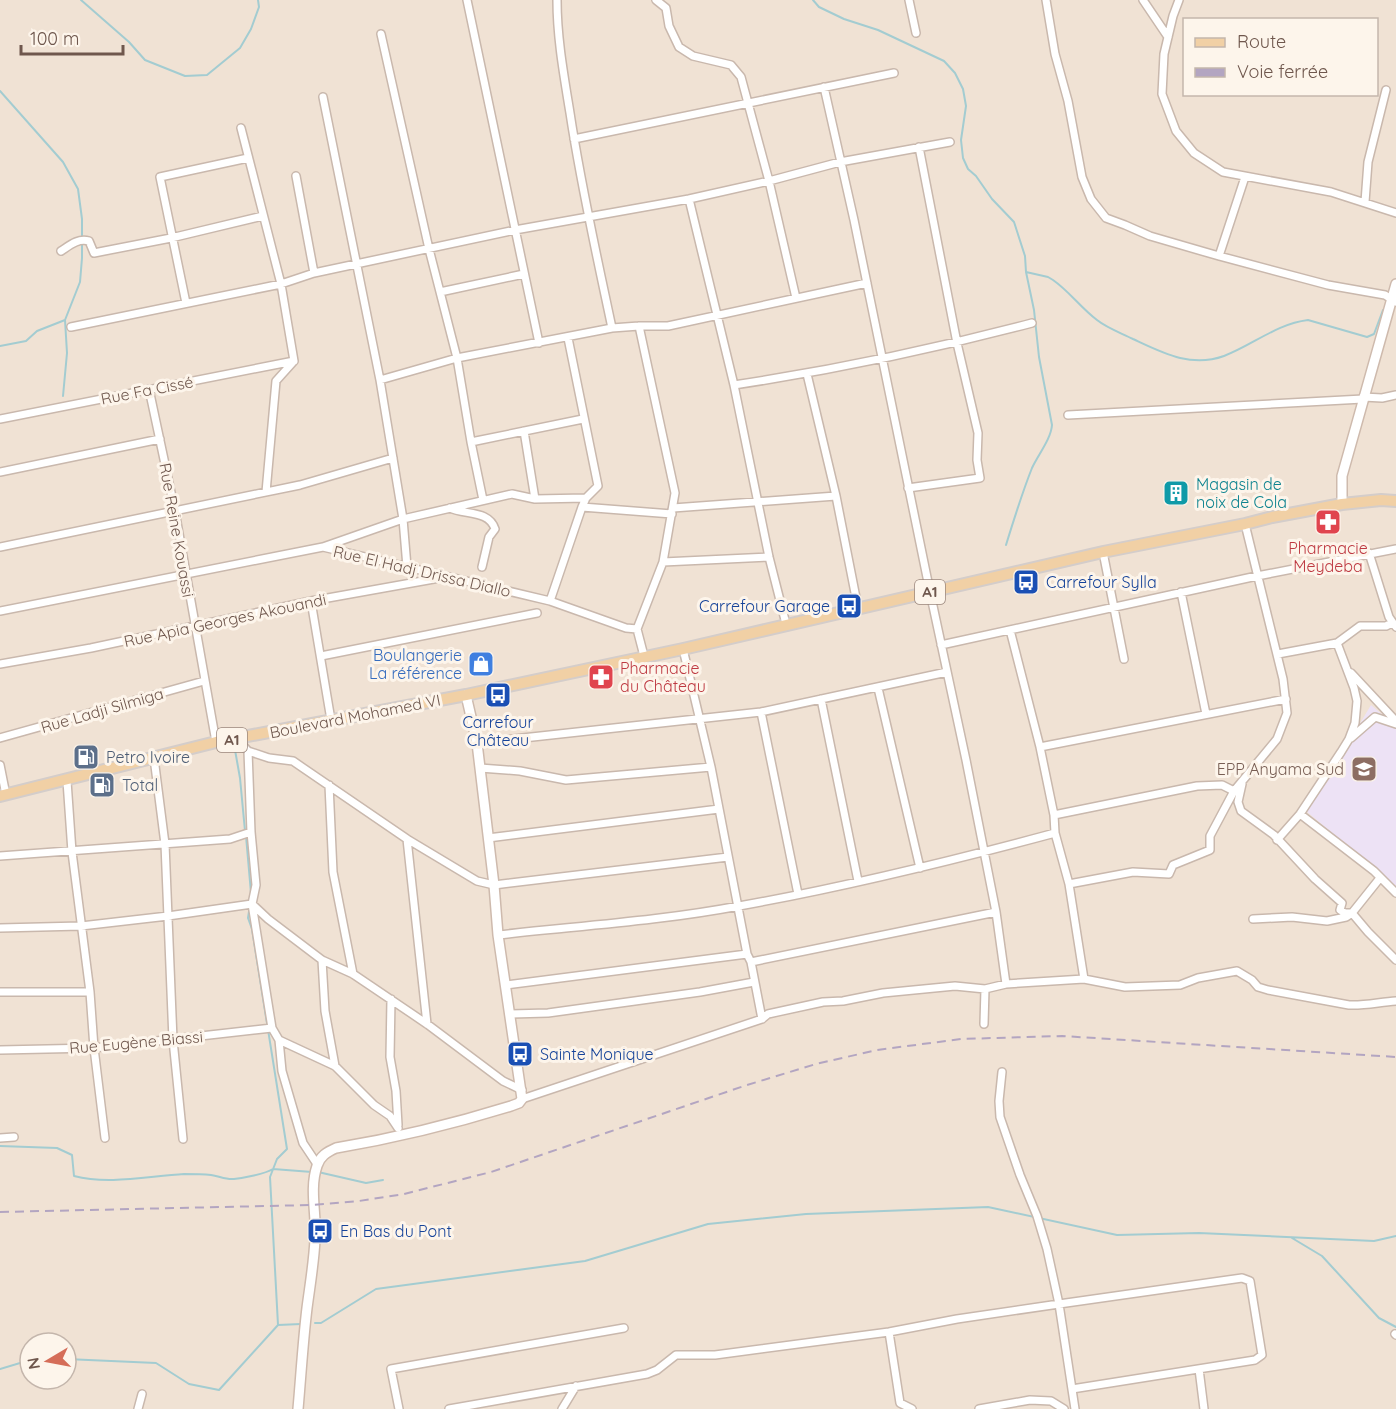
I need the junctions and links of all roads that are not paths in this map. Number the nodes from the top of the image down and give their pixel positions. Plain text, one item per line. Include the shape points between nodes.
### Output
1 (467, 0) edge
2 (557, 0) edge
3 (656, 0) edge
4 (909, 0) edge
5 (1046, 0) edge
6 (1143, 0) edge
7 (1179, 0) edge
8 (916, 33) dead end
9 (381, 34) dead end
10 (1168, 37) junction
11 (894, 73) dead end
12 (824, 87) junction
13 (1386, 90) dead end
14 (323, 97) dead end
15 (748, 103) junction
16 (241, 128) dead end
17 (574, 139) junction
18 (951, 142) dead end
19 (919, 147) junction
20 (248, 158) junction
21 (840, 162) junction
22 (296, 176) dead end
23 (1245, 177) junction
24 (770, 182) junction
25 (688, 199) junction
26 (1365, 202) junction
27 (1396, 213) edge
28 (263, 216) junction
29 (588, 217) junction
30 (514, 230) junction
31 (171, 238) junction
32 (429, 249) junction
33 (61, 251) dead end
34 (1219, 256) junction
35 (358, 264) junction
36 (314, 273) junction
37 (525, 274) junction
38 (867, 283) junction
39 (281, 284) junction
40 (1396, 284) edge
41 (440, 292) junction
42 (796, 298) junction
43 (1393, 300) edge
44 (186, 303) junction
45 (718, 316) junction
46 (1032, 323) dead end
47 (639, 326) junction
48 (71, 327) dead end
49 (612, 328) junction
50 (568, 338) junction
51 (539, 343) junction
52 (957, 343) junction
53 (883, 357) junction
54 (457, 358) junction
55 (294, 361) junction
56 (807, 374) junction
57 (380, 380) junction
58 (734, 386) junction
59 (149, 389) junction
60 (1396, 395) edge
61 (1363, 398) junction
62 (1068, 415) dead end
63 (0, 419) edge
64 (583, 419) junction
65 (524, 431) junction
66 (160, 439) junction
67 (471, 442) junction
68 (393, 458) junction
69 (0, 472) edge
70 (909, 488) junction
71 (266, 492) junction
72 (836, 496) junction
73 (586, 498) junction
74 (535, 499) junction
75 (483, 500) junction
76 (1396, 501) edge
77 (759, 502) junction
78 (1342, 504) junction
79 (582, 507) junction
80 (449, 508) junction
81 (175, 511) junction
82 (672, 511) junction
83 (403, 519) junction
84 (1245, 524) junction
85 (0, 547) edge
86 (323, 547) junction
87 (1396, 549) edge
88 (1103, 552) junction
89 (1369, 553) junction
90 (770, 557) junction
91 (663, 562) junction
92 (407, 567) junction
93 (482, 567) dead end
94 (186, 575) junction
95 (1257, 576) junction
96 (449, 577) junction
97 (930, 592) junction
98 (1181, 592) junction
99 (311, 601) junction
100 (550, 601) junction
101 (1113, 606) junction
102 (858, 608) junction
103 (0, 611) edge
104 (537, 613) dead end
105 (786, 624) junction
106 (194, 625) junction
107 (1394, 625) edge
108 (637, 629) junction
109 (1010, 630) junction
110 (1337, 643) junction
111 (941, 645) junction
112 (683, 649) junction
113 (1278, 654) junction
114 (321, 656) junction
115 (644, 656) junction
116 (1124, 659) dead end
117 (0, 664) edge
118 (1349, 671) junction
119 (947, 672) junction
120 (204, 681) junction
121 (878, 688) junction
122 (466, 695) junction
123 (821, 699) junction
124 (1286, 699) junction
125 (761, 712) junction
126 (1206, 714) junction
127 (701, 719) junction
128 (331, 720) junction
129 (1396, 722) edge
130 (0, 738) edge
131 (237, 739) junction
132 (1349, 740) junction
133 (216, 742) junction
134 (477, 743) junction
135 (1040, 747) junction
136 (248, 751) junction
137 (154, 758) junction
138 (0, 765) edge
139 (711, 767) junction
140 (480, 768) junction
141 (67, 781) junction
142 (1243, 782) junction
143 (329, 785) junction
144 (1234, 791) junction
145 (3, 795) edge
146 (719, 809) junction
147 (1300, 814) junction
148 (1054, 815) junction
149 (251, 832) junction
150 (1055, 833) junction
151 (488, 838) junction
152 (407, 839) junction
153 (1277, 840) junction
154 (165, 844) junction
155 (72, 852) junction
156 (985, 852) junction
157 (0, 856) edge
158 (728, 857) junction
159 (920, 868) junction
160 (1380, 878) junction
161 (858, 881) junction
162 (1069, 884) junction
163 (494, 885) junction
164 (1396, 893) edge
165 (798, 894) junction
166 (252, 904) junction
167 (737, 907) junction
168 (996, 912) junction
169 (1352, 913) junction
170 (168, 916) junction
171 (1253, 919) dead end
172 (81, 926) junction
173 (0, 928) edge
174 (498, 934) junction
175 (749, 958) junction
176 (322, 960) junction
177 (1396, 960) edge
178 (353, 974) junction
179 (1084, 979) junction
180 (754, 982) junction
181 (1006, 984) junction
182 (506, 985) junction
183 (985, 988) junction
184 (0, 992) edge
185 (90, 992) junction
186 (391, 999) junction
187 (1396, 1001) edge
188 (510, 1014) junction
189 (762, 1019) junction
190 (427, 1024) junction
191 (984, 1024) dead end
192 (272, 1028) junction
193 (173, 1040) junction
194 (279, 1040) junction
195 (94, 1048) junction
196 (0, 1050) edge
197 (335, 1066) junction
198 (1002, 1072) dead end
199 (522, 1094) junction
200 (400, 1132) junction
201 (14, 1137) dead end
202 (0, 1138) edge
203 (105, 1138) dead end
204 (183, 1139) dead end
205 (317, 1164) junction
206 (1059, 1304) junction
207 (624, 1328) dead end
208 (889, 1332) junction
209 (1199, 1369) junction
210 (576, 1386) junction
211 (1072, 1389) junction
212 (142, 1394) dead end
213 (138, 1409) edge
214 (298, 1409) edge
215 (399, 1409) edge
216 (449, 1409) edge
217 (562, 1409) edge
218 (912, 1409) edge
219 (982, 1409) edge
220 (1064, 1409) edge
221 (1075, 1409) edge
222 (1204, 1409) edge

1 - 30 street
2 - 17 street
3 - 15 street via 666,8 679,47 693,56 731,65 741,76
4 - 8 street
5 - 34 street via 1082,177 1091,199 1106,218 1149,236
6 - 10 street
7 - 10 street
9 - 32 street
10 - 23 street via 1162,94 1176,130 1194,153 1223,172
11 - 12 street
12 - 15 street
12 - 21 street
13 - 26 street via 1368,162
14 - 35 street
15 - 17 street
15 - 24 street
16 - 20 street
17 - 29 street
18 - 19 street
19 - 21 street
19 - 52 street
20 - 28 street
20 - 31 street via 160,177
21 - 24 street
21 - 38 street
22 - 36 street
23 - 26 street
23 - 34 street
24 - 25 street
24 - 42 street
25 - 29 street
25 - 45 street
26 - 27 street
28 - 31 street
28 - 39 street
29 - 30 street
29 - 49 street
30 - 32 street
30 - 37 street
31 - 33 street via 94,253 89,241 83,240
31 - 44 street
32 - 35 street
32 - 41 street
34 - 43 street
35 - 36 street
35 - 57 street
36 - 39 street
37 - 41 street
37 - 51 street
38 - 42 street
38 - 53 street
39 - 44 street
39 - 55 street
40 - 43 street
41 - 54 street
42 - 45 street
43 - 61 street
44 - 48 street
45 - 47 street via 668,326
45 - 58 street
46 - 52 street
47 - 49 street
47 - 82 street via 675,493
49 - 50 street
50 - 51 street
50 - 64 street
51 - 54 street
52 - 53 street
52 - 70 street via 978,433 980,478
53 - 56 street
53 - 70 street
54 - 57 street
54 - 67 street
55 - 59 street, Rue Fa Cissé
55 - 71 street via 276,381
56 - 58 street
56 - 72 street
57 - 68 street
58 - 77 street
59 - 63 street, Rue Fa Cissé
59 - 66 street, Rue Reine Kouassi
60 - 61 street
61 - 62 street
61 - 78 street via 1342,476
64 - 65 street
64 - 73 street via 598,486
65 - 67 street
65 - 74 street
66 - 69 street
66 - 81 street, Rue Reine Kouassi
67 - 75 street
68 - 71 street
68 - 83 street
70 - 97 street
71 - 81 street
72 - 77 street
72 - 102 street
73 - 74 street
73 - 79 street
74 - 75 street via 512,494
75 - 80 street
76 - 78 main road, A1
77 - 82 street
77 - 90 street
78 - 84 main road, A1
79 - 82 street
79 - 100 street
80 - 83 street
80 - 93 street via 481,515 493,524 495,529 489,537
81 - 85 street
81 - 94 street, Rue Reine Kouassi
82 - 91 street
83 - 86 street
83 - 92 street
84 - 88 main road, A1
84 - 95 street
86 - 92 street, Rue El Hadj Drissa Diallo
86 - 94 street, Rue El Hadj Drissa Diallo
87 - 89 street
88 - 97 main road, A1
88 - 101 street
89 - 95 street
89 - 107 street
90 - 91 street
90 - 105 street
91 - 108 street
92 - 96 street, Rue El Hadj Drissa Diallo
94 - 103 street, Rue El Hadj Drissa Diallo
94 - 106 street, Rue Reine Kouassi
95 - 98 street
95 - 113 street
96 - 99 street, Rue Apia Georges Akouandi
96 - 100 street, Rue El Hadj Drissa Diallo
97 - 102 main road, A1
97 - 111 street
98 - 101 street
98 - 126 street
99 - 106 street, Rue Apia Georges Akouandi
99 - 114 street
100 - 108 street, Rue El Hadj Drissa Diallo
101 - 109 street
101 - 116 street
102 - 105 main road, A1
104 - 114 street
105 - 112 main road, A1
106 - 117 street, Rue Apia Georges Akouandi
106 - 120 street, Rue Reine Kouassi
107 - 110 street via 1360,626
108 - 115 street
109 - 111 street
109 - 135 street
110 - 113 street
110 - 118 street
111 - 119 street
112 - 115 main road, A1
112 - 127 street
113 - 124 street
114 - 128 street
115 - 122 main road, A1
118 - 129 street
118 - 132 street via 1357,701
119 - 121 street
119 - 156 street
120 - 130 street, Rue Ladji Silmiga
120 - 133 street, Rue Reine Kouassi
121 - 123 street
121 - 159 street
122 - 128 main road, Boulevard Mohamed VI / A1
122 - 134 street
123 - 125 street
123 - 161 street
124 - 126 street
124 - 142 street via 1287,713 1277,739
125 - 127 street
125 - 165 street
126 - 135 street
127 - 134 street
127 - 139 street
128 - 131 main road, Boulevard Mohamed VI / A1
129 - 132 street via 1375,717
131 - 133 main road, Boulevard Mohamed VI / A1
131 - 136 street
132 - 147 street
133 - 137 main road, Boulevard Mohamed VI / A1
134 - 140 street
135 - 148 street
136 - 143 street via 293,761
136 - 149 street
137 - 141 main road, Boulevard Mohamed VI / A1
137 - 154 street
138 - 145 street
139 - 140 street via 566,780
139 - 146 street
140 - 151 street
141 - 145 main road, Boulevard Mohamed VI / A1
141 - 155 street
142 - 144 street
142 - 153 street via 1239,808
143 - 152 street
143 - 178 street via 333,872
144 - 148 street via 1222,785 1197,786
144 - 162 street via 1209,837 1210,850 1173,865 1169,874 1133,872
146 - 151 street
146 - 158 street
147 - 153 street
147 - 160 street
148 - 150 street
149 - 154 street via 230,839
149 - 166 street via 255,885
150 - 156 street
150 - 162 street
151 - 163 street
152 - 163 street via 477,881
152 - 190 street
153 - 169 street via 1342,903 1341,910
154 - 155 street
154 - 170 street
155 - 157 street
155 - 172 street
156 - 159 street
156 - 168 street
158 - 163 street
158 - 167 street
159 - 161 street
160 - 164 street
160 - 169 street
161 - 165 street
162 - 179 street
163 - 174 street
165 - 167 street
166 - 170 street
166 - 176 street
166 - 192 street
167 - 174 street
167 - 175 street
168 - 175 street
168 - 181 street
169 - 171 street via 1327,921 1292,916
169 - 177 street
170 - 172 street
170 - 193 street
172 - 173 street
172 - 185 street
174 - 182 street
175 - 180 street
175 - 182 street
176 - 178 street
176 - 197 street
178 - 186 street
179 - 181 street
179 - 187 street via 1125,987 1180,985 1237,971 1268,990 1349,1005
180 - 188 street via 548,1013
180 - 189 street
181 - 183 street
182 - 188 street
183 - 189 street via 955,986 883,993 768,1014
183 - 191 street
184 - 185 street
185 - 195 street
186 - 190 street
186 - 200 street via 390,1057
188 - 199 street
189 - 199 street
190 - 199 street
192 - 193 street, Rue Eugène Biassi
192 - 194 street
193 - 195 street, Rue Eugène Biassi
193 - 204 street
194 - 197 street
194 - 205 street via 282,1071 303,1143
195 - 196 street, Rue Eugène Biassi
195 - 203 street
197 - 200 street via 390,1116
198 - 206 street via 1000,1117 1041,1227
199 - 200 street via 519,1103 468,1120
200 - 205 street via 327,1152
201 - 202 street
205 - 214 street via 316,1235
206 - 208 street
206 - 209 street via 1242,1278 1250,1281 1262,1355 1255,1360
206 - 211 street
207 - 215 street via 390,1369
208 - 210 street via 715,1355 676,1355 647,1374
208 - 218 street via 900,1403
209 - 211 street
209 - 222 street
210 - 216 street
210 - 217 street
211 - 221 street
212 - 213 street
219 - 220 street via 1030,1400 1051,1401

